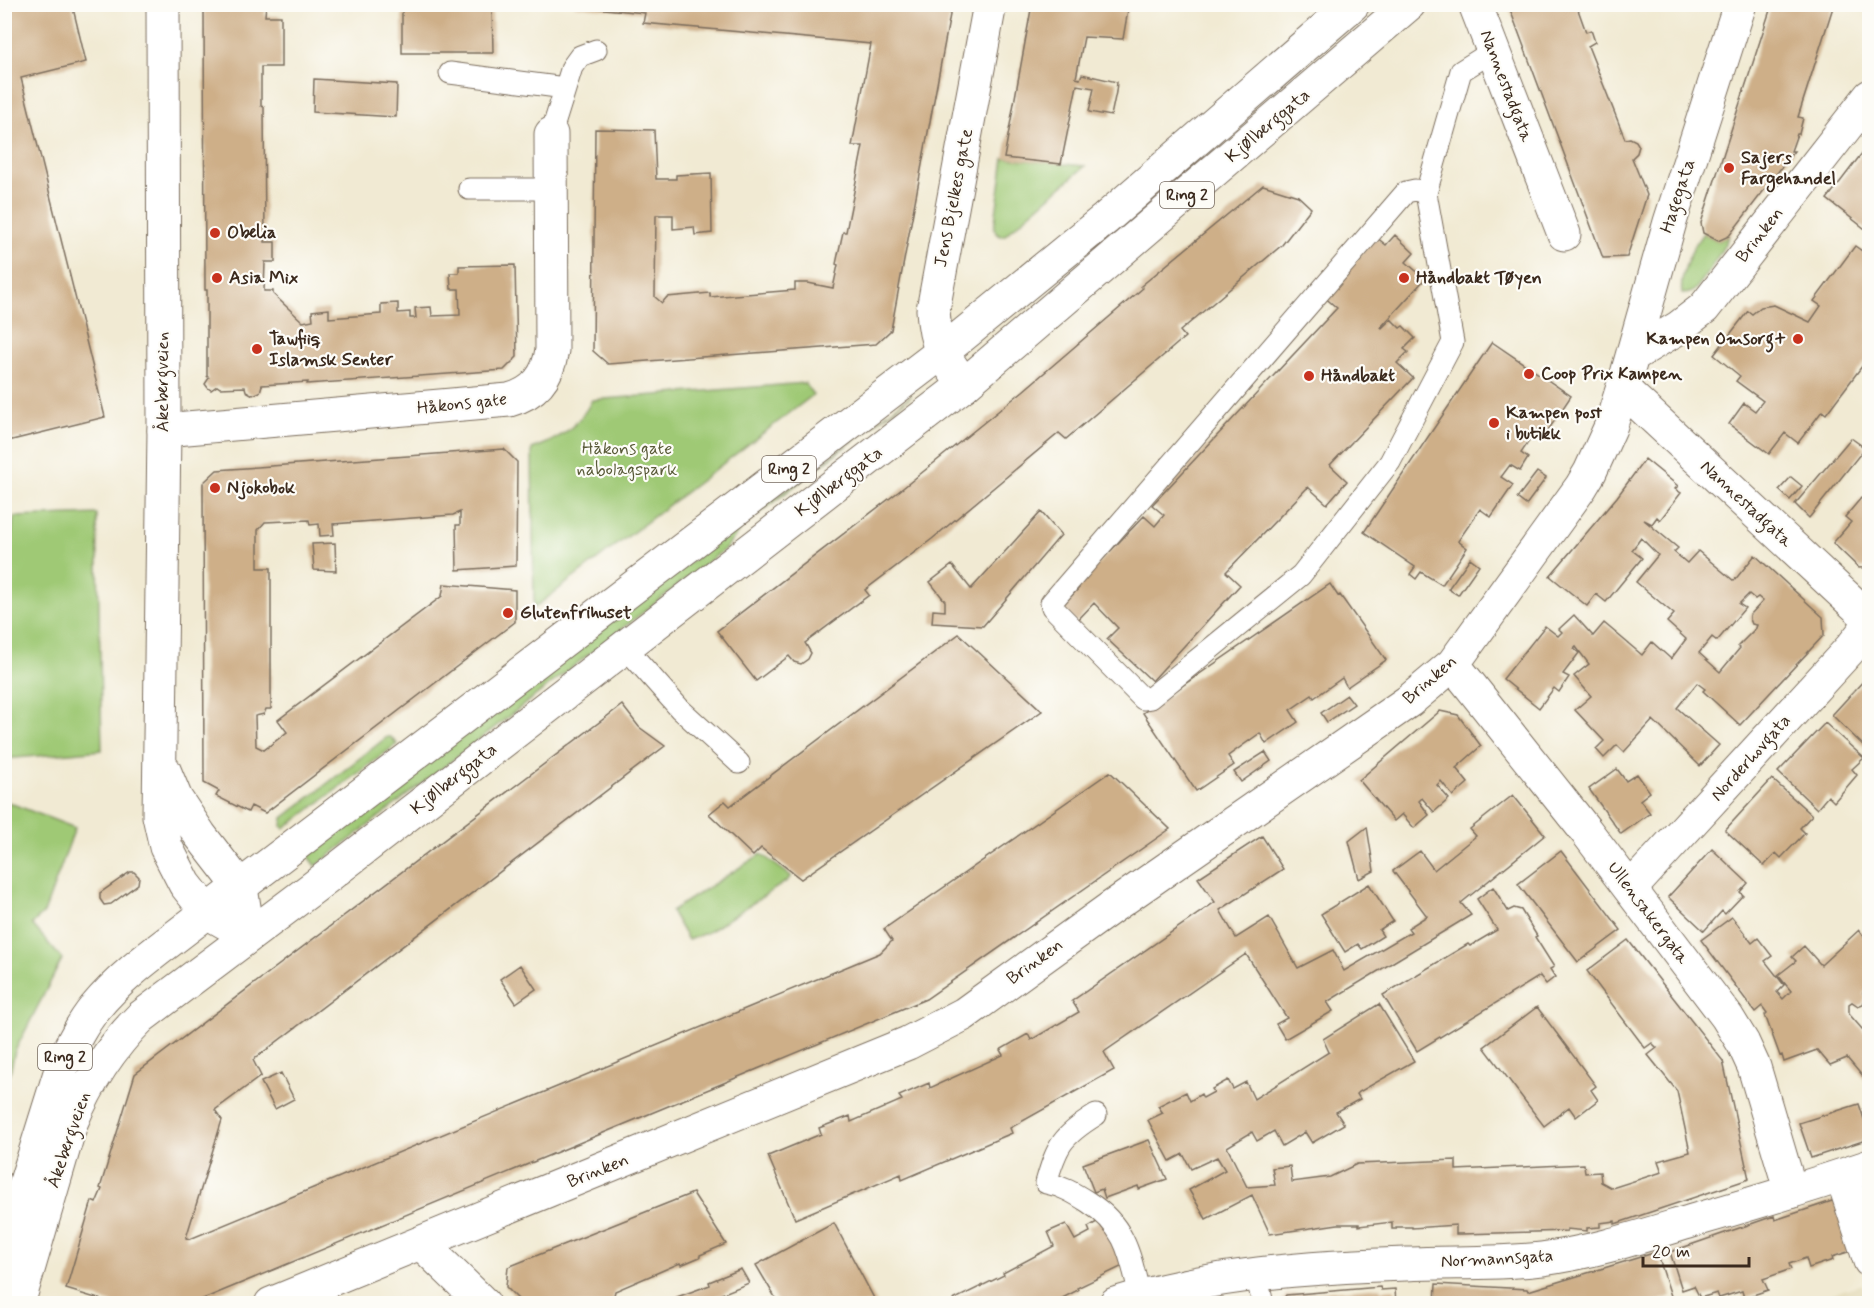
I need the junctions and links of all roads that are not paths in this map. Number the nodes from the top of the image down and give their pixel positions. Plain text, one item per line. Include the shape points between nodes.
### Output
1 (163, 4) edge
2 (990, 4) edge
3 (1353, 4) edge
4 (1409, 4) edge
5 (1475, 4) edge
6 (1740, 4) edge
7 (596, 50) dead end
8 (1493, 51) junction
9 (450, 73) dead end
10 (565, 88) junction
11 (1869, 96) edge
12 (551, 134) joint
13 (469, 189) dead end
14 (551, 189) junction
15 (1426, 193) junction
16 (1564, 234) dead end
17 (941, 353) junction
18 (1632, 356) junction
19 (964, 385) junction
20 (1623, 389) junction
21 (164, 430) junction
22 (1869, 619) edge
23 (1869, 624) edge
24 (625, 647) junction
25 (1453, 664) junction
26 (160, 760) junction
27 (739, 763) dead end
28 (240, 888) junction
29 (1630, 889) junction
30 (207, 912) junction
31 (248, 935) junction
32 (1096, 1115) dead end
33 (1856, 1171) edge
34 (1791, 1192) junction
35 (421, 1243) junction
36 (4, 1252) edge
37 (1869, 1261) edge
38 (1259, 1289) edge
39 (1127, 1300) edge
40 (18, 1304) edge
41 (271, 1304) edge
42 (484, 1304) edge

1 - 21 street, Åkebergveien
2 - 17 street, Jens Bjelkes gate via 933,310 934,333
3 - 17 street, Kjølberggata / Ring 2 via 1105,219
4 - 19 street, Kjølberggata / Ring 2
5 - 8 street, Nannestadgata
6 - 18 street, Hagegata
7 - 10 lane via 580,56
8 - 15 lane via 1461,71
8 - 16 street, Nannestadgata
9 - 10 lane
10 - 12 lane
11 - 18 street, Brinken via 1704,308
12 - 14 street, Håkons gate
13 - 14 lane
14 - 21 street, Håkons gate via 552,350 544,376 521,397
15 - 15 lane via 1453,342 1390,462 1301,575 1150,698 1143,699 1052,607 1053,599 1406,192
17 - 19 street, Jens Bjelkes gate
17 - 28 street, Kjølberggata / Ring 2
18 - 20 street, Hagegata
19 - 24 street, Kjølberggata / Ring 2
20 - 22 street, Nannestadgata
20 - 25 street, Brinken via 1610,428 1581,487
21 - 26 street, Åkebergveien
23 - 29 street, Norderhovgata
24 - 27 lane via 681,709
24 - 31 street, Kjølberggata / Ring 2
25 - 29 street, Ullensakergata
25 - 35 street, Brinken via 1409,701 1112,906 964,1014 874,1057
26 - 28 street, Åkebergveien via 176,799
26 - 30 street, Åkebergveien via 159,816 166,847 178,873
28 - 30 street, Kjølberggata / Ring 2
28 - 31 street, Åkebergveien
29 - 34 street, Ullensakergata via 1743,1043 1754,1067
30 - 31 street, Åkebergveien
30 - 36 street, Åkebergveien / Ring 2 via 116,986 76,1035 55,1085
31 - 40 street, Åkebergveien / Ring 2 via 141,1017 105,1057 71,1123
32 - 39 lane via 1077,1127 1059,1146 1046,1183 1072,1191 1108,1216 1129,1250
33 - 34 street, Normannsgata
33 - 37 street
34 - 38 street, Normannsgata via 1572,1255 1352,1266
35 - 41 street, Brinken
35 - 42 street
38 - 39 street, Normannsgata

